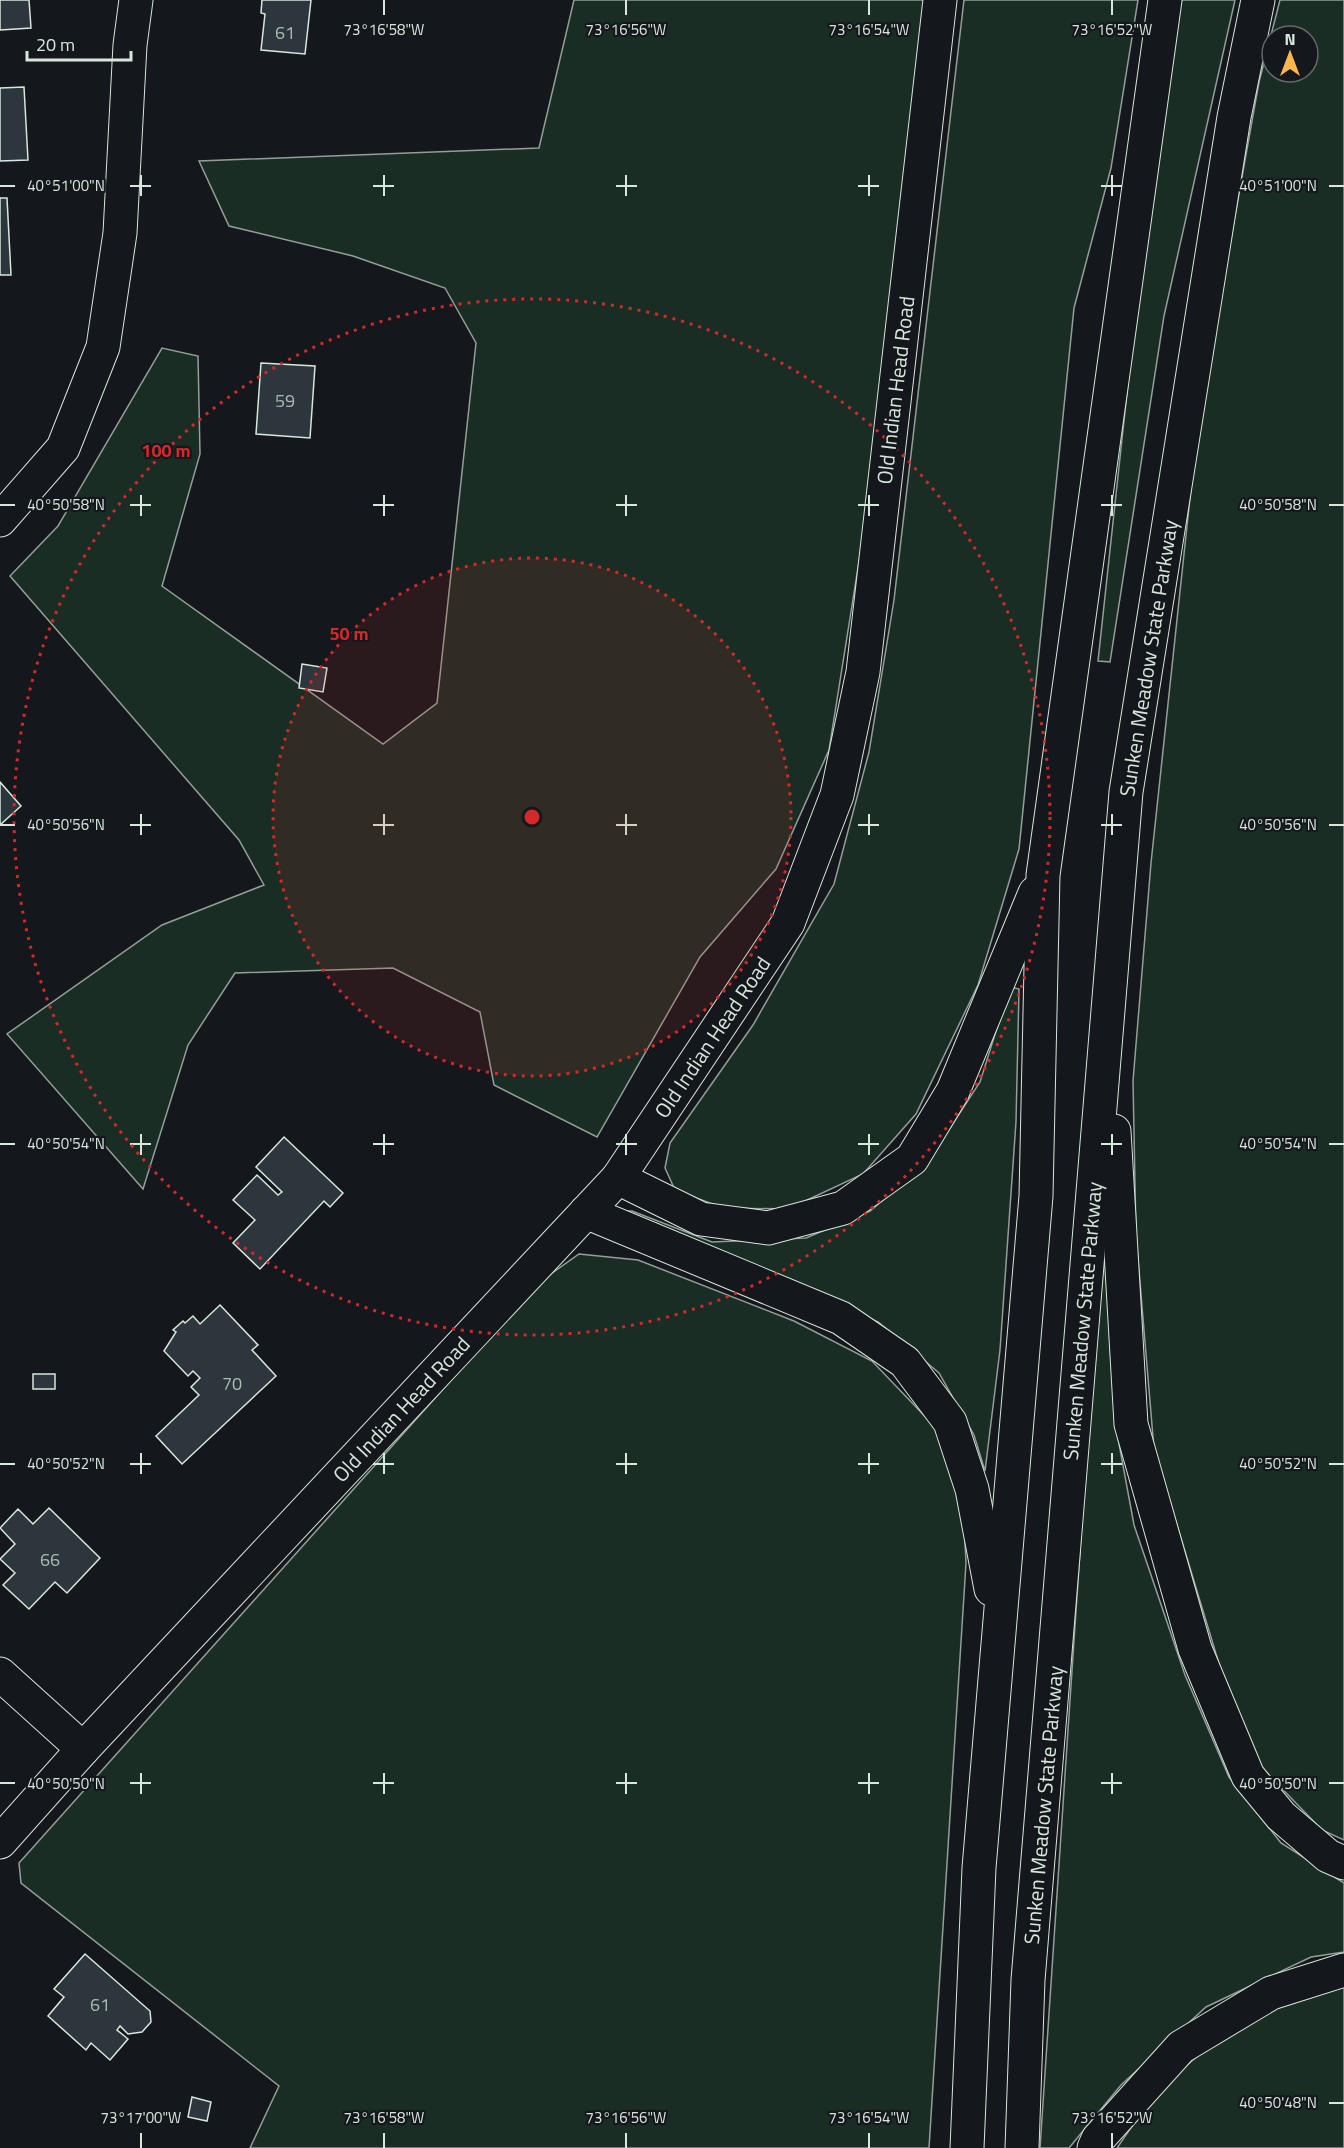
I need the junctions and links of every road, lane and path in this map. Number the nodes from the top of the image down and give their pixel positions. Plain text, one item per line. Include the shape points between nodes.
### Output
1 (136, 0) edge
2 (940, 0) edge
3 (1165, 0) edge
4 (1258, 0) edge
5 (0, 520) edge
6 (1043, 875) junction
7 (1107, 1008) junction
8 (618, 1178) junction
9 (586, 1212) junction
10 (998, 1628) junction
11 (0, 1674) edge
12 (83, 1749) junction
13 (0, 1842) edge
14 (1344, 1863) edge
15 (1344, 1970) edge
16 (967, 2148) edge
17 (1022, 2148) edge
18 (1094, 2148) edge

1 - 5 main road via 120,233 103,347 63,448
2 - 8 main road, Old Indian Head Road via 863,672 837,795 788,923
3 - 6 main road
4 - 7 main road, Sunken Meadow State Parkway via 1232,128 1126,792
6 - 8 main road via 953,1091 912,1159 843,1208 768,1228 701,1219
6 - 10 main road via 1036,1196
7 - 14 main road via 1131,1424 1195,1649 1248,1776 1281,1816 1328,1856
7 - 17 main road, Sunken Meadow State Parkway via 1028,1980
8 - 9 main road, Old Indian Head Road
9 - 10 main road via 841,1317 904,1362 950,1422 972,1489
9 - 12 main road, Old Indian Head Road
10 - 16 main road via 979,1868
11 - 12 main road
12 - 13 main road, Old Indian Head Road
15 - 18 main road via 1271,1993 1181,2047

